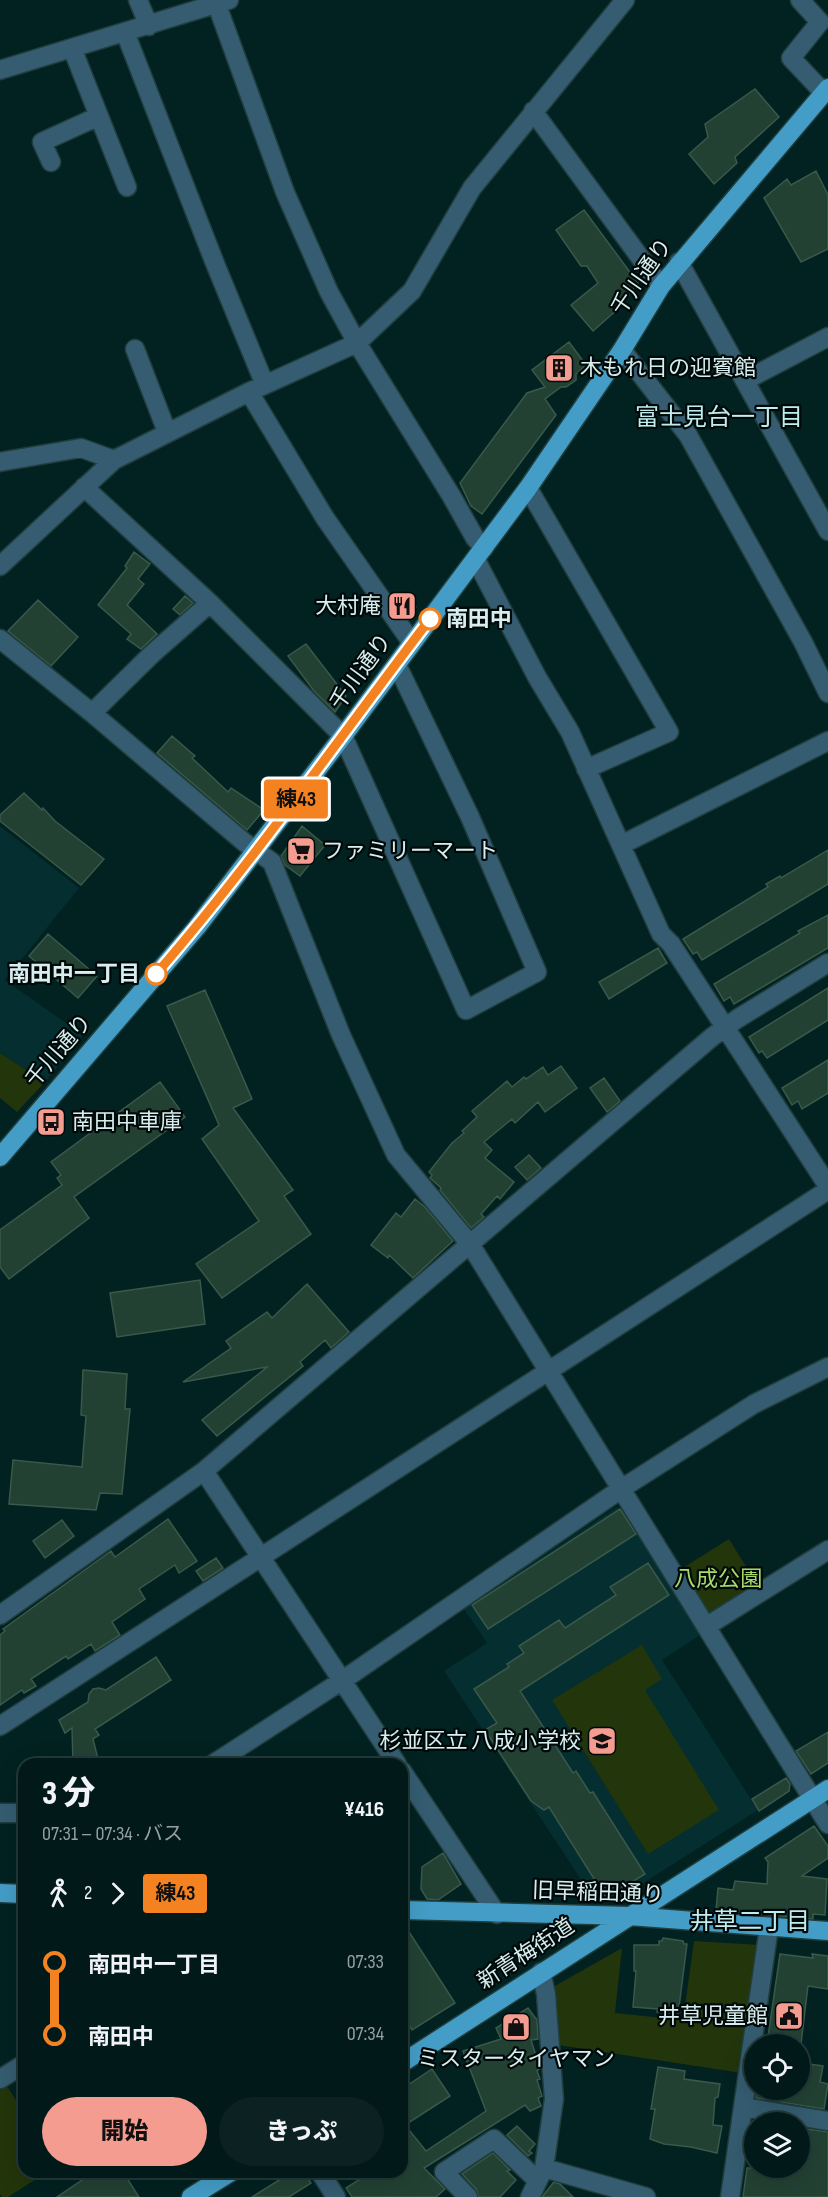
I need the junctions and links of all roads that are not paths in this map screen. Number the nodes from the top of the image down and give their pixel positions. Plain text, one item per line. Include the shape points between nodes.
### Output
1 (138, 0) edge
2 (625, 0) edge
3 (800, 0) edge
4 (223, 2) edge
5 (149, 26) junction
6 (125, 32) junction
7 (72, 48) junction
8 (0, 70) edge
9 (826, 91) edge
10 (533, 111) junction
11 (99, 116) junction
12 (51, 162) dead end
13 (128, 187) dead end
14 (680, 262) junction
15 (661, 286) junction
16 (828, 337) edge
17 (357, 343) junction
18 (135, 349) dead end
19 (622, 350) junction
20 (746, 380) junction
21 (257, 388) junction
22 (167, 432) junction
23 (114, 460) junction
24 (0, 462) edge
25 (84, 487) junction
26 (528, 488) junction
27 (826, 525) edge
28 (480, 554) junction
29 (0, 566) edge
30 (210, 603) junction
31 (0, 639) edge
32 (412, 643) junction
33 (397, 664) junction
34 (828, 693) edge
35 (92, 713) junction
36 (343, 736) junction
37 (828, 741) edge
38 (586, 769) junction
39 (621, 845) junction
40 (256, 850) junction
41 (828, 963) edge
42 (725, 1028) junction
43 (0, 1157) edge
44 (828, 1188) edge
45 (470, 1244) junction
46 (828, 1367) edge
47 (548, 1371) junction
48 (204, 1471) junction
49 (621, 1490) junction
50 (828, 1550) edge
51 (260, 1557) junction
52 (0, 1615) edge
53 (707, 1626) junction
54 (343, 1680) junction
55 (0, 1726) edge
56 (222, 1758) edge
57 (393, 1758) edge
58 (408, 1781) edge
59 (821, 1794) edge
60 (0, 1813) edge
61 (18, 1813) edge
62 (828, 1824) edge
63 (0, 1893) edge
64 (18, 1894) edge
65 (408, 1910) edge
66 (497, 1914) junction
67 (629, 1916) junction
68 (769, 1927) junction
69 (828, 1931) edge
70 (541, 1972) junction
71 (408, 2058) edge
72 (18, 2068) edge
73 (0, 2079) edge
74 (743, 2107) junction
75 (828, 2121) edge
76 (221, 2178) edge
77 (324, 2178) edge
78 (537, 2182) edge
79 (191, 2197) edge
80 (336, 2197) edge
81 (468, 2197) edge
82 (646, 2197) edge
83 (730, 2197) edge

1 - 5 street
2 - 10 street
3 - 9 street via 820,22 791,58
4 - 5 street
4 - 17 street via 285,192 329,292
5 - 6 street
6 - 7 street
6 - 21 street via 214,261
7 - 8 street
7 - 11 street
9 - 14 main road, 千川通り
10 - 15 street
10 - 17 street via 472,188 412,291
11 - 12 street via 42,142
11 - 13 street
14 - 15 main road, 千川通り
14 - 20 street
15 - 19 main road, 千川通り
16 - 20 street
17 - 21 street
17 - 28 street via 475,538
18 - 22 street
19 - 26 main road, 千川通り
19 - 34 street via 688,435
20 - 27 street
21 - 22 street
21 - 32 street via 325,518
22 - 23 street
23 - 24 street via 81,448
23 - 25 street
25 - 29 street
25 - 30 street
26 - 28 main road, 千川通り
26 - 38 street via 669,732
28 - 32 main road, 千川通り
28 - 38 street via 537,678 570,732
30 - 35 street
30 - 36 street
31 - 35 street
32 - 33 main road, 千川通り
33 - 36 main road, 千川通り
33 - 36 street via 470,816 537,972 466,1010
35 - 40 street
36 - 40 main road, 千川通り
37 - 39 street
38 - 39 street
39 - 42 street via 661,934
40 - 43 main road, 千川通り via 196,927
40 - 45 street via 272,862 341,1035 396,1155
41 - 42 street
42 - 44 street
42 - 45 street
44 - 47 street
45 - 47 street
45 - 48 street
46 - 49 street via 754,1404
47 - 49 street
47 - 51 street
48 - 51 street
48 - 52 street
49 - 53 street
49 - 54 street
50 - 53 street
51 - 54 street
51 - 55 street
53 - 59 street
54 - 56 street
54 - 57 street
58 - 66 street
59 - 62 street
59 - 67 main road, 新青梅街道
60 - 61 street
63 - 64 main road
65 - 66 main road, 旧早稲田通り
66 - 67 main road, 旧早稲田通り
67 - 68 main road, 旧早稲田通り
67 - 70 main road, 新青梅街道
68 - 69 main road, 旧早稲田通り
68 - 74 street
70 - 71 main road, 新青梅街道
70 - 78 street via 554,2099
72 - 73 street
74 - 75 street
74 - 83 street
76 - 79 main road
77 - 80 street
78 - 81 street via 494,2139 444,2172
78 - 82 street

